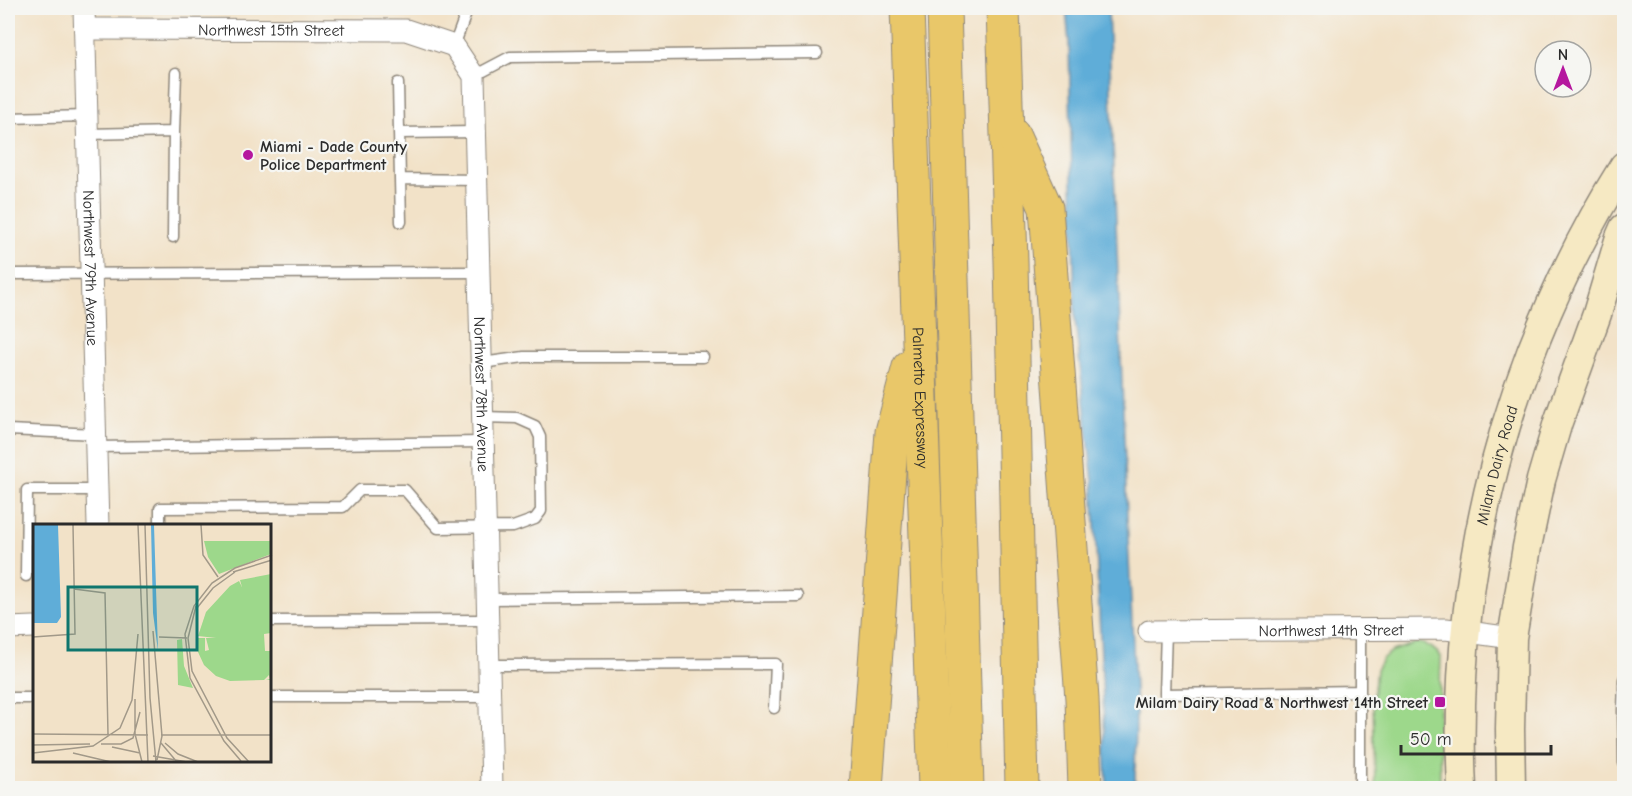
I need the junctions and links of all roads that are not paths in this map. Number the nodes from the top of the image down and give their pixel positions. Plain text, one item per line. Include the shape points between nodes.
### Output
1 (84, 8) edge
2 (468, 8) edge
3 (907, 8) edge
4 (944, 8) edge
5 (966, 8) edge
6 (1003, 8) edge
7 (85, 29) junction
8 (454, 46) junction
9 (817, 53) dead end
10 (176, 73) dead end
11 (474, 76) junction
12 (398, 83) dead end
13 (8, 118) edge
14 (1006, 120) junction
15 (88, 125) junction
16 (174, 132) junction
17 (476, 132) junction
18 (399, 133) junction
19 (1624, 166) edge
20 (400, 179) junction
21 (477, 180) junction
22 (401, 222) dead end
23 (1624, 228) edge
24 (173, 237) dead end
25 (1624, 269) edge
26 (480, 272) junction
27 (8, 273) edge
28 (92, 273) junction
29 (1597, 314) junction
30 (918, 334) junction
31 (702, 357) dead end
32 (482, 363) junction
33 (483, 417) junction
34 (8, 430) edge
35 (96, 441) junction
36 (483, 442) junction
37 (98, 490) junction
38 (98, 524) edge
39 (160, 524) edge
40 (485, 528) junction
41 (30, 545) edge
42 (26, 576) dead end
43 (798, 596) dead end
44 (487, 610) junction
45 (272, 621) edge
46 (33, 627) edge
47 (8, 628) edge
48 (1360, 630) junction
49 (1157, 631) joint
50 (1465, 632) junction
51 (1512, 638) junction
52 (488, 665) junction
53 (1624, 679) edge
54 (1360, 691) junction
55 (489, 697) junction
56 (8, 698) edge
57 (33, 698) edge
58 (272, 698) edge
59 (774, 708) dead end
60 (1624, 763) edge
61 (492, 789) edge
62 (866, 789) edge
63 (935, 789) edge
64 (967, 789) edge
65 (988, 789) edge
66 (1022, 789) edge
67 (1085, 789) edge
68 (1360, 789) edge
69 (1462, 789) edge
70 (1510, 789) edge

1 - 7 street, Northwest 79th Avenue
2 - 8 lane
3 - 30 highway, Palmetto Expressway
4 - 64 highway
5 - 65 highway
6 - 14 highway
7 - 8 street, Northwest 15th Street via 406,30
7 - 15 street, Northwest 79th Avenue
8 - 11 street
9 - 11 lane via 510,57
10 - 16 lane
11 - 17 street, Northwest 78th Avenue
12 - 18 lane
13 - 15 lane
14 - 66 highway
14 - 67 highway via 1046,208 1082,699
15 - 16 lane
15 - 28 street, Northwest 79th Avenue
16 - 24 lane
17 - 18 lane
17 - 21 street, Northwest 78th Avenue
18 - 20 lane
19 - 50 main road, Milam Dairy Road via 1563,277 1515,397 1484,512
20 - 21 lane
20 - 22 lane
21 - 26 street, Northwest 78th Avenue
23 - 29 main road
25 - 29 main road
26 - 28 lane
26 - 32 street, Northwest 78th Avenue
27 - 28 lane
28 - 35 street, Northwest 79th Avenue
29 - 51 main road via 1549,449
30 - 62 highway via 892,432
30 - 63 highway, Palmetto Expressway
31 - 32 lane via 524,357
32 - 33 street, Northwest 78th Avenue
33 - 36 street, Northwest 78th Avenue
33 - 40 lane via 517,418 535,426 540,437 541,511 535,519 513,527
34 - 35 lane
35 - 36 lane
35 - 37 street, Northwest 79th Avenue
36 - 40 street, Northwest 78th Avenue
37 - 38 street, Northwest 79th Avenue
37 - 41 lane via 27,490
39 - 40 lane via 160,508 343,507 360,490 405,490 438,528
40 - 44 street, Northwest 78th Avenue
41 - 42 lane
43 - 44 lane
44 - 45 lane
44 - 52 street, Northwest 78th Avenue
46 - 47 street
48 - 49 street, Northwest 14th Street
48 - 50 street, Northwest 14th Street
48 - 54 lane
49 - 54 lane via 1164,694
50 - 51 street, Northwest 14th Street
50 - 69 main road, Milam Dairy Road via 1460,704
51 - 70 main road
52 - 55 street, Northwest 78th Avenue
52 - 59 lane via 776,663
53 - 60 lane
54 - 68 lane
55 - 58 lane
55 - 61 street, Northwest 78th Avenue
56 - 57 lane

